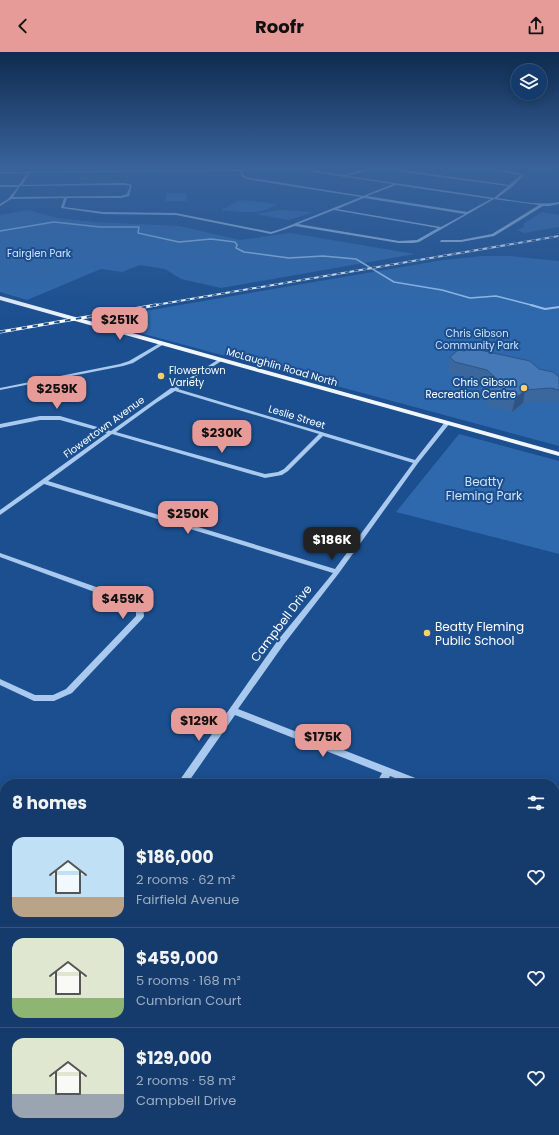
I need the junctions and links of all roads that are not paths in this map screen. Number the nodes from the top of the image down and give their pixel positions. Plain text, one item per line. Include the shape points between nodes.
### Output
1 (199, 219) edge
2 (312, 219) edge
3 (384, 219) edge
4 (457, 219) edge
5 (520, 219) edge
6 (296, 225) junction
7 (441, 228) junction
8 (441, 240) dead end
9 (0, 298) edge
10 (162, 344) junction
11 (221, 360) junction
12 (0, 389) edge
13 (174, 389) junction
14 (447, 423) junction
15 (0, 426) edge
16 (113, 433) junction
17 (322, 434) junction
18 (559, 454) edge
19 (416, 462) junction
20 (44, 482) junction
21 (0, 513) edge
22 (0, 555) edge
23 (337, 572) junction
24 (0, 682) edge
25 (234, 712) junction
26 (387, 772) junction
27 (186, 779) edge
28 (384, 779) edge
29 (406, 779) edge

1 - 6 street via 271,233
2 - 6 street
3 - 7 street
4 - 7 street
5 - 8 street via 493,235 461,241
6 - 7 street via 407,243 418,241
9 - 10 main road, McLaughlin Road North
10 - 11 main road, McLaughlin Road North
10 - 12 street via 121,365
11 - 13 street, Flowertown Avenue
11 - 14 main road, McLaughlin Road North
13 - 16 street, Flowertown Avenue
13 - 17 street, Leslie Street
14 - 18 main road, McLaughlin Road North
14 - 19 street, Campbell Drive
15 - 16 street via 40,418 60,418
16 - 17 street via 265,476 280,474 286,470
16 - 20 street, Flowertown Avenue
17 - 19 street, Leslie Street
19 - 23 street, Campbell Drive
20 - 21 street, Flowertown Avenue
20 - 23 street
22 - 24 street via 130,602 139,608 140,616 69,691 54,698 34,698
23 - 25 street, Campbell Drive via 278,647
25 - 26 street
25 - 27 street, Campbell Drive
26 - 28 street
26 - 29 street

